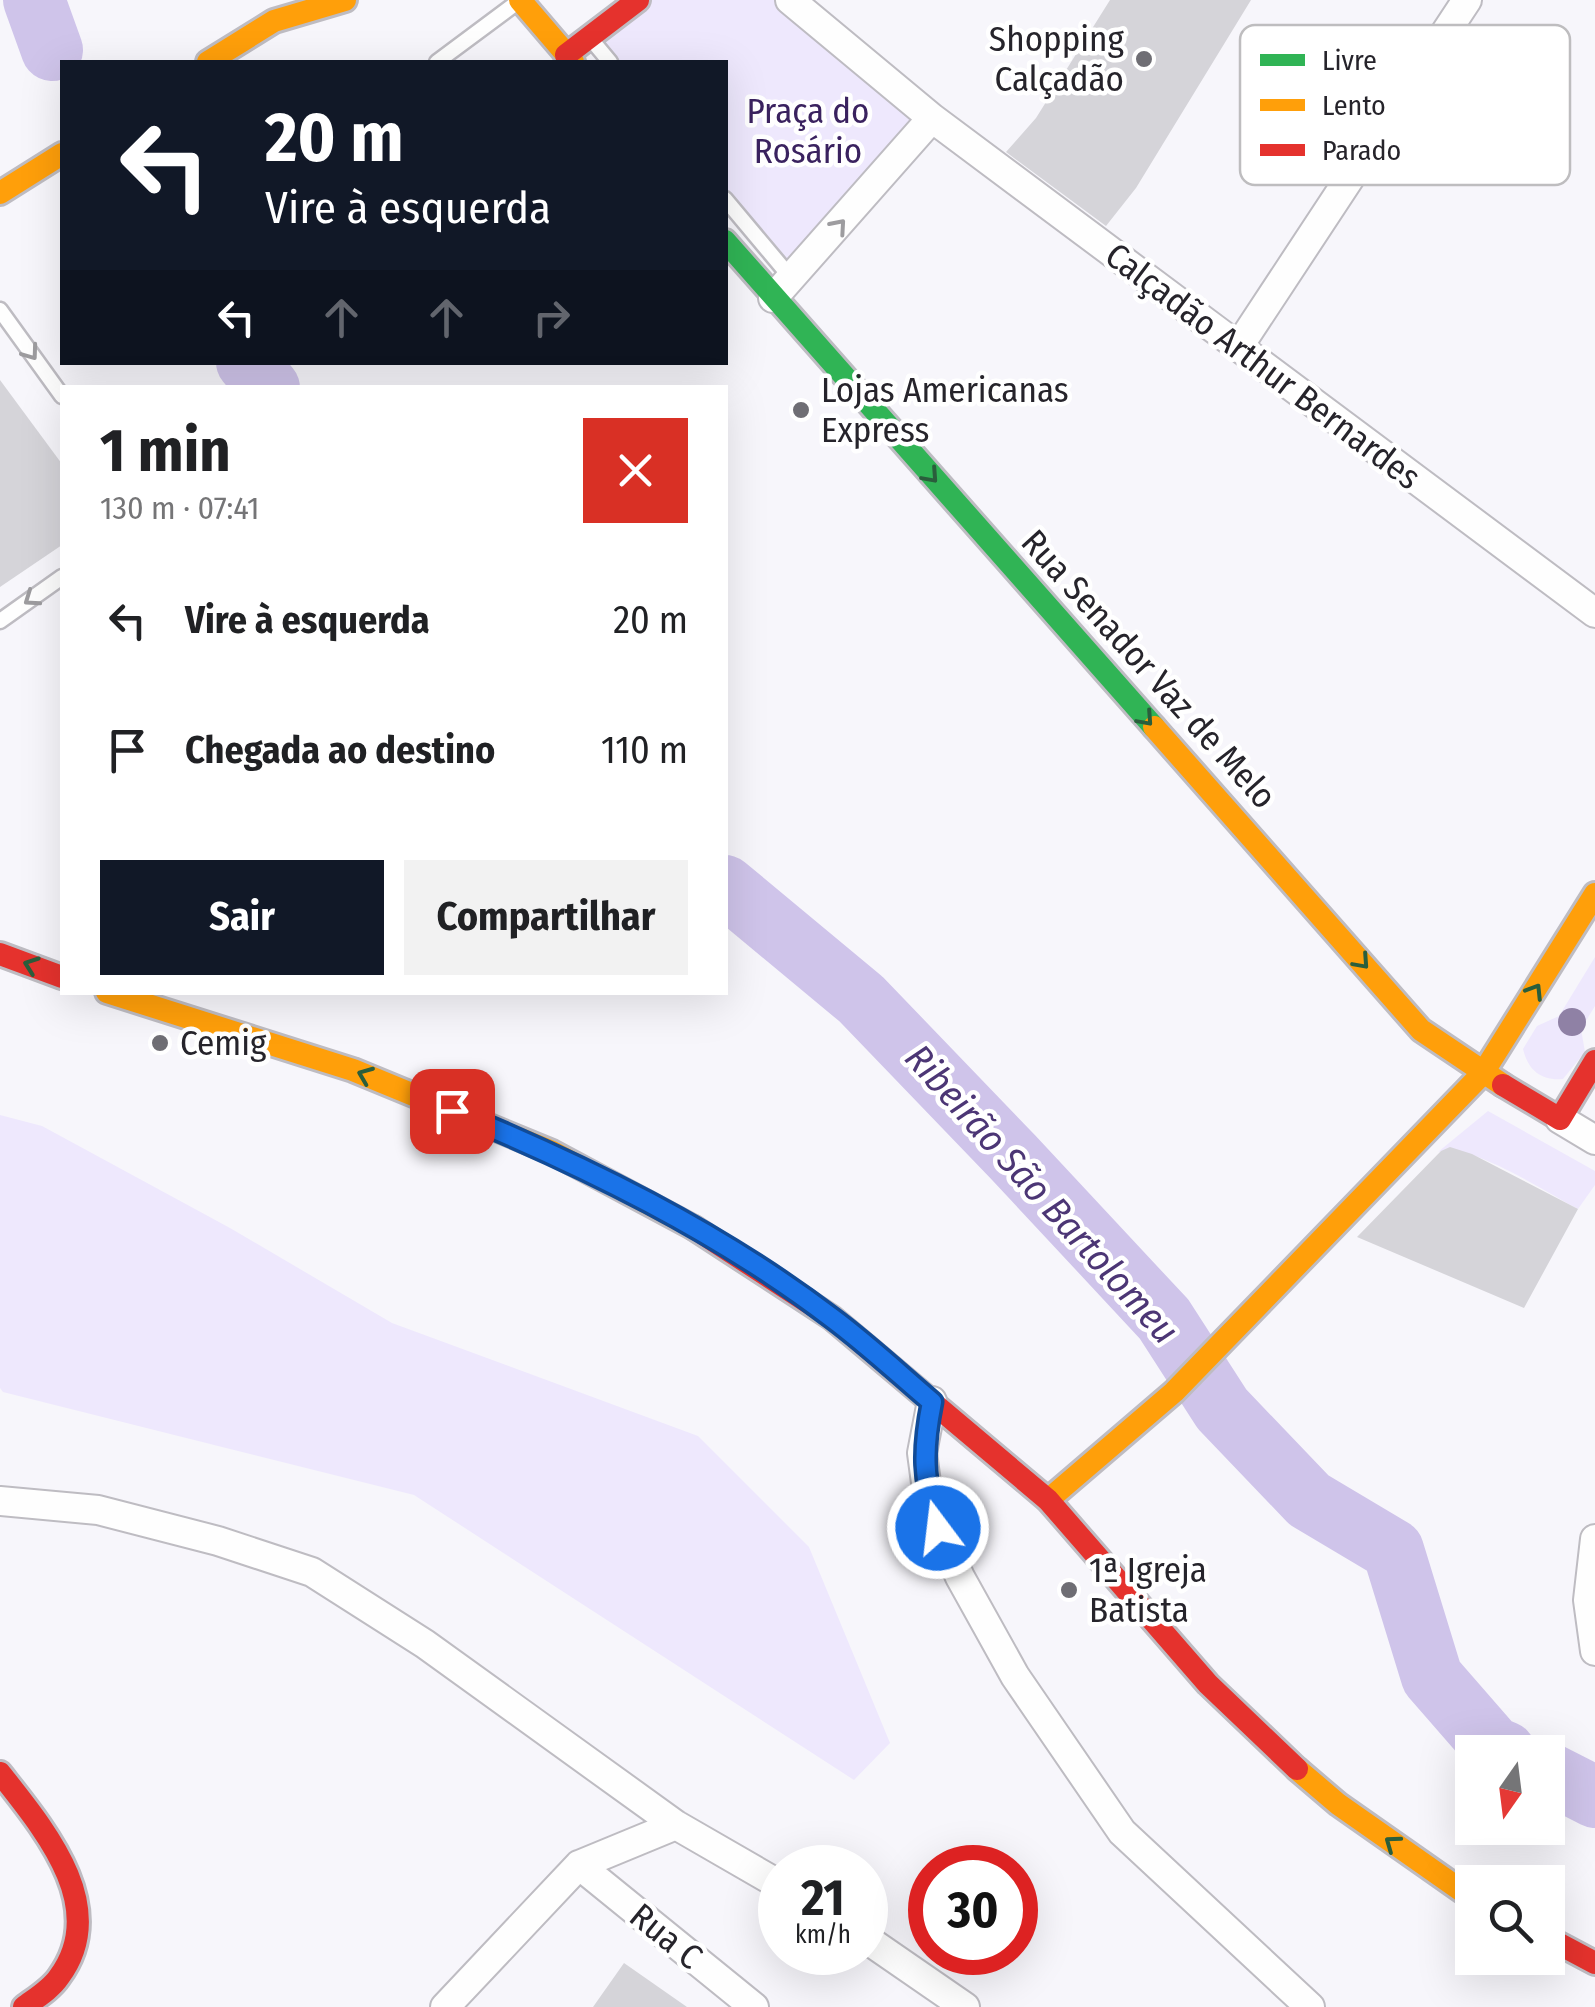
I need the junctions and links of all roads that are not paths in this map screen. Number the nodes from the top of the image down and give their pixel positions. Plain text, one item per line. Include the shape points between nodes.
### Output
1 (288, 0) edge
2 (345, 0) edge
3 (520, 0) edge
4 (638, 0) edge
5 (790, 0) edge
6 (1467, 0) edge
7 (274, 21) junction
8 (1451, 25) edge
9 (589, 38) junction
10 (570, 59) edge
11 (211, 60) edge
12 (441, 60) edge
13 (608, 60) edge
14 (932, 118) junction
15 (60, 155) edge
16 (1345, 185) edge
17 (0, 193) edge
18 (728, 204) edge
19 (728, 244) edge
20 (783, 289) junction
21 (1, 313) edge
22 (1239, 346) junction
23 (60, 393) edge
24 (60, 578) edge
25 (1595, 613) edge
26 (0, 621) edge
27 (1595, 894) edge
28 (0, 954) edge
29 (60, 975) edge
30 (117, 995) edge
31 (1595, 1061) edge
32 (1483, 1073) junction
33 (1560, 1119) junction
34 (1595, 1140) edge
35 (932, 1402) junction
36 (1048, 1500) junction
37 (0, 1501) edge
38 (1595, 1539) edge
39 (1595, 1651) edge
40 (0, 1773) edge
41 (676, 1825) junction
42 (579, 1866) junction
43 (758, 1872) edge
44 (1455, 1886) edge
45 (1565, 1947) edge
46 (888, 1954) edge
47 (1595, 1963) edge
48 (24, 2007) edge
49 (444, 2007) edge
50 (754, 2007) edge
51 (965, 2007) edge
52 (1310, 2007) edge

1 - 7 street
2 - 7 street
3 - 10 street
3 - 12 lane
4 - 9 street
5 - 14 street, Calçadão Arthur Bernardes
6 - 8 street
7 - 11 street
9 - 10 street
9 - 13 lane
20 -> 14 street
14 - 22 street, Calçadão Arthur Bernardes
15 - 17 street
16 - 22 street
18 - 20 lane
19 - 20 street, Rua Senador Vaz de Melo
20 -> 32 street, Rua Senador Vaz de Melo via 1422,1030
21 -> 23 lane
22 - 25 street, Calçadão Arthur Bernardes
24 -> 26 lane
32 -> 27 street
29 -> 28 street
35 -> 30 street via 832,1318 718,1243 552,1152 353,1070
31 - 33 street
32 - 33 street, Rua Senador Vaz de Melo
32 - 36 street via 1174,1392
33 - 34 street
35 - 36 street
35 - 52 street via 922,1453 926,1490 960,1576 1015,1676 1122,1832
44 -> 36 street via 1338,1804 1270,1746
37 - 41 street via 98,1510 312,1572 425,1644
38 - 39 street via 1588,1600
40 - 48 street via 76,1887 80,1940 68,1971
41 - 42 street
41 - 43 street
42 - 49 street
42 - 50 street, Rua C
45 - 47 street
46 - 51 street

